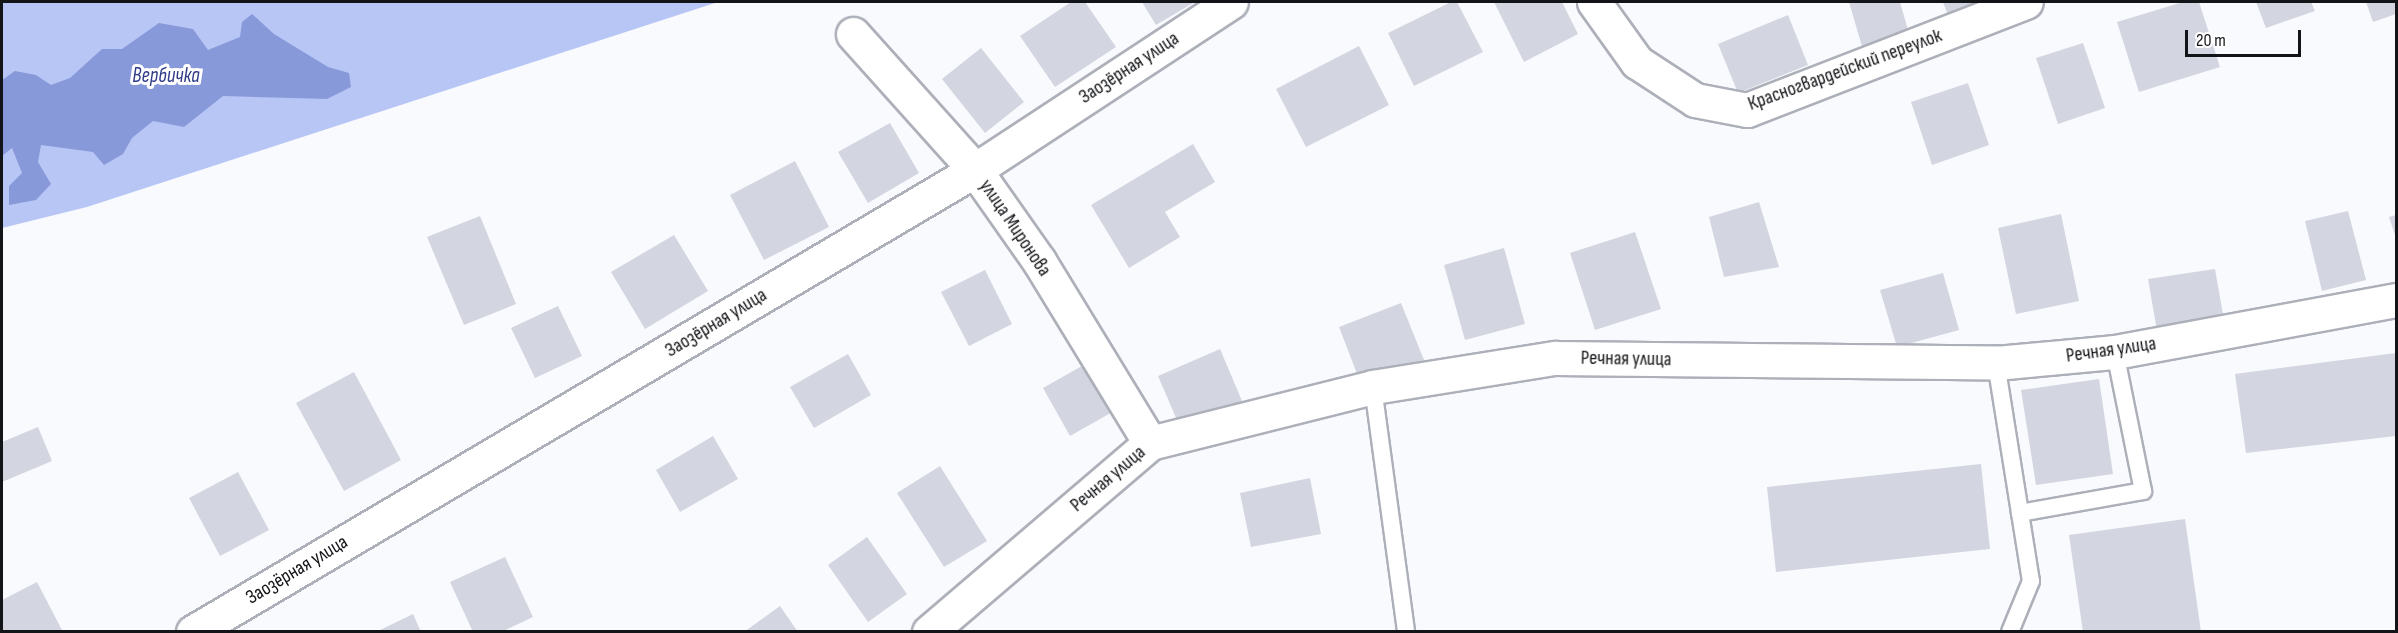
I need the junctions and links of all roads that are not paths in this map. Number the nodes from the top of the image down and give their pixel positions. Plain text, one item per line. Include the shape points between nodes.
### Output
1 (1231, 2) edge
2 (1594, 2) edge
3 (2026, 2) edge
4 (853, 34) dead end
5 (975, 170) junction
6 (2397, 300) edge
7 (2115, 352) junction
8 (1996, 363) junction
9 (1373, 387) junction
10 (1150, 443) junction
11 (2020, 513) junction
12 (193, 632) edge
13 (929, 632) edge
14 (1406, 632) edge
15 (2010, 632) edge

1 - 5 street, Заозёрная улица
2 - 3 street, Красногвардейский переулок via 1636,62 1695,100 1747,110
4 - 5 street, улица Миронова
5 - 10 street, улица Миронова via 1039,261
5 - 12 street, Заозёрная улица
6 - 7 street, Речная улица
7 - 8 street, Речная улица
7 - 11 lane via 2143,491
8 - 9 street, Речная улица via 1555,358
8 - 11 lane
9 - 10 street, Речная улица
9 - 14 lane
10 - 13 street, Речная улица
11 - 15 lane via 2031,581

